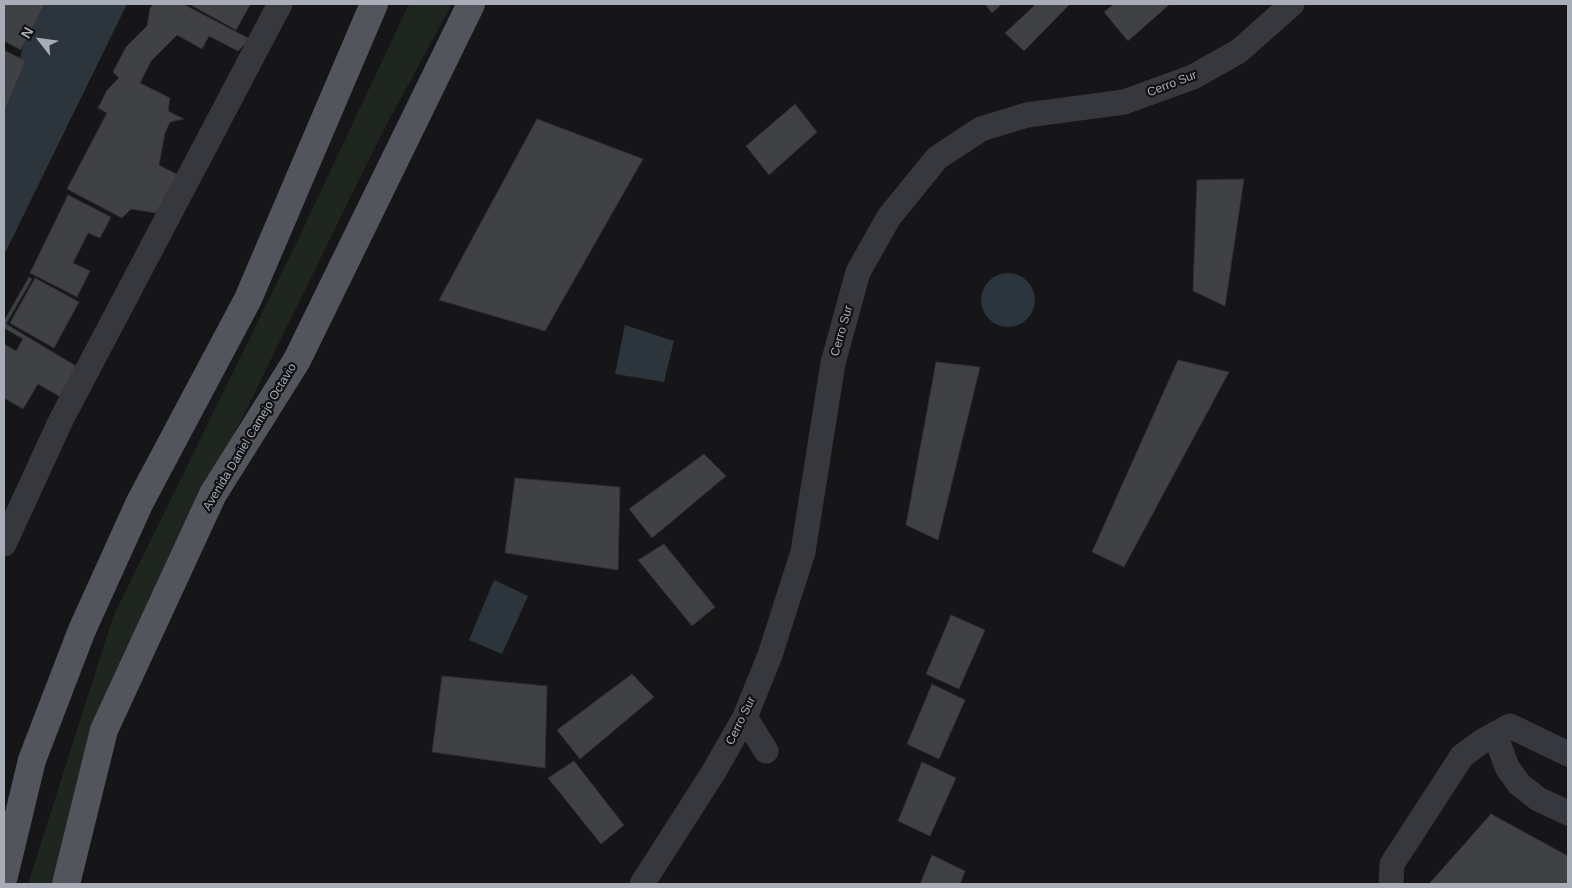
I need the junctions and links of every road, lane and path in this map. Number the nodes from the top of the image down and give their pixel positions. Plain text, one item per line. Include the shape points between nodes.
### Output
1 (280, 4) edge
2 (374, 4) edge
3 (471, 4) edge
4 (1292, 4) edge
5 (4, 544) edge
6 (745, 717) junction
7 (1495, 734) junction
8 (766, 751) dead end
9 (1568, 754) edge
10 (1568, 813) edge
11 (4, 876) edge
12 (66, 884) edge
13 (642, 884) edge
14 (1391, 884) edge

1 - 5 street via 61,420
2 - 11 main road via 248,300 140,502 82,630 32,760
3 - 12 main road, Avenida Daniel Camejo Octavio via 297,360 214,494 104,730
4 - 6 street, Cerro Sur via 1239,51 1193,77 1124,102 1027,115 981,129 937,158 889,216 858,272 832,363 803,552 770,655
6 - 8 street
6 - 13 street, Cerro Sur
7 - 9 street via 1510,726
7 - 10 street via 1507,767 1519,784 1538,799
7 - 14 street via 1462,756 1392,864

